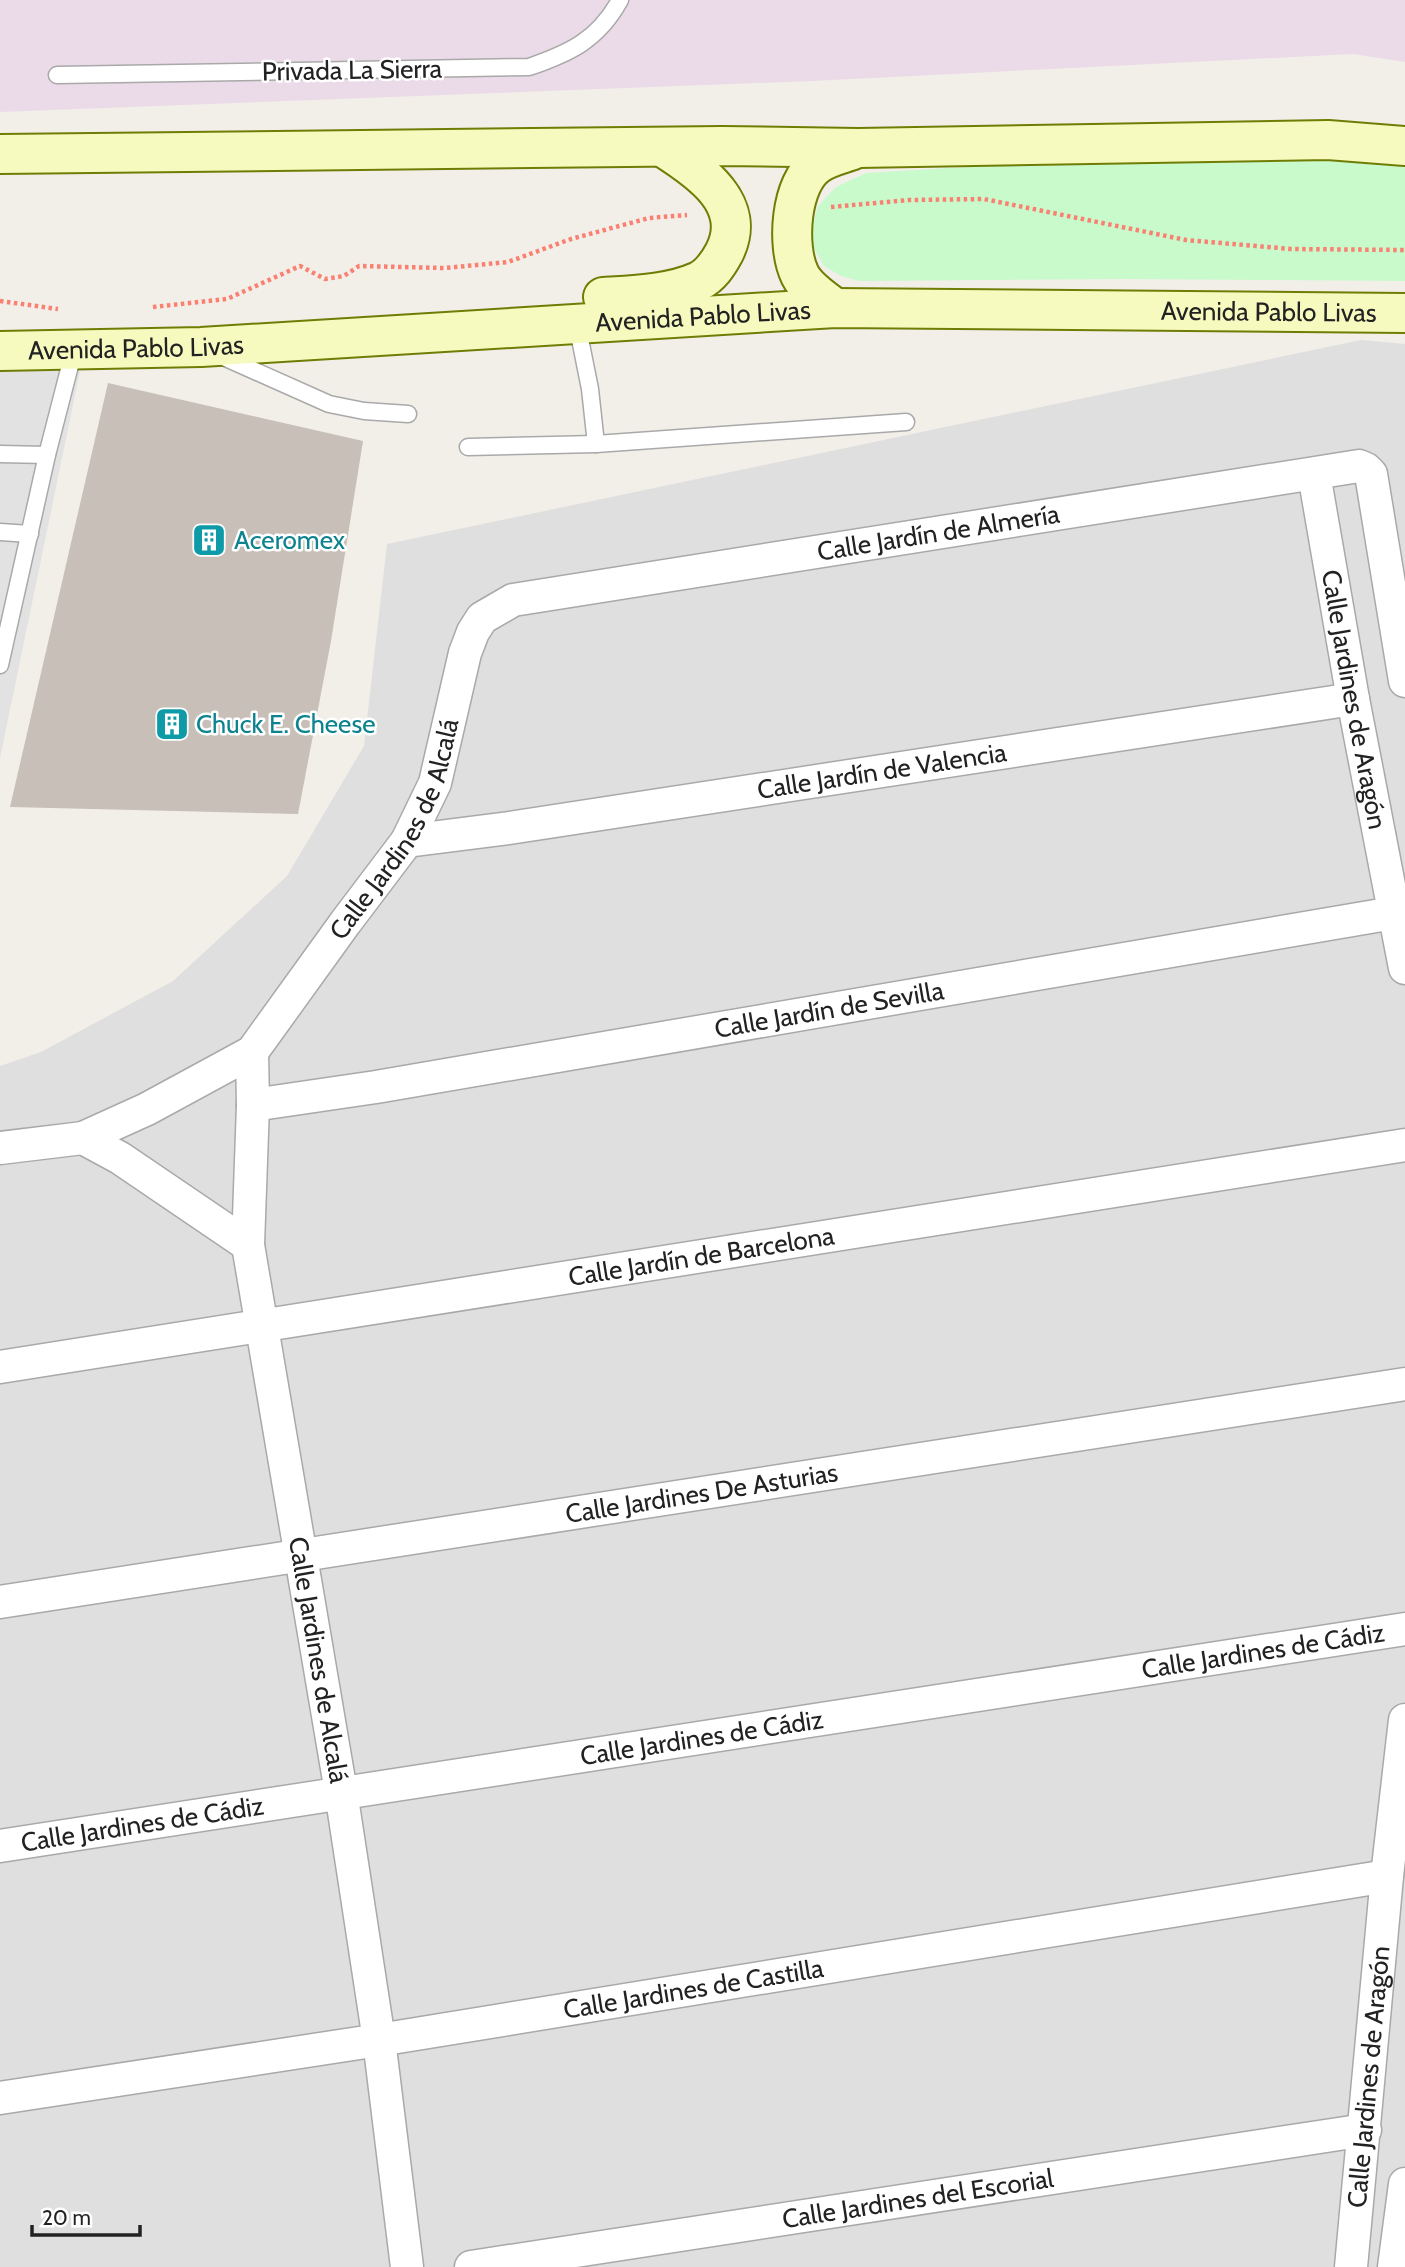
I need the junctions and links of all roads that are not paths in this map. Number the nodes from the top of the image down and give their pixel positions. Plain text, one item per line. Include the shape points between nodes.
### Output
1 (620, 0) edge
2 (57, 75) dead end
3 (1405, 146) edge
4 (664, 148) junction
5 (858, 148) junction
6 (0, 154) edge
7 (835, 308) junction
8 (1405, 313) edge
9 (577, 324) junction
10 (375, 337) junction
11 (201, 347) junction
12 (74, 349) junction
13 (0, 351) edge
14 (408, 414) dead end
15 (906, 422) dead end
16 (596, 444) junction
17 (468, 447) dead end
18 (0, 454) edge
19 (47, 455) junction
20 (1363, 467) joint
21 (1314, 474) junction
22 (0, 533) edge
23 (30, 534) junction
24 (513, 600) joint
25 (0, 665) edge
26 (1405, 681) edge
27 (1353, 699) junction
28 (407, 841) junction
29 (1399, 913) edge
30 (1405, 968) edge
31 (252, 1052) junction
32 (253, 1105) junction
33 (83, 1138) junction
34 (1405, 1145) edge
35 (0, 1148) edge
36 (248, 1245) junction
37 (263, 1325) junction
38 (0, 1367) edge
39 (1405, 1384) edge
40 (302, 1555) junction
41 (0, 1602) edge
42 (1405, 1629) edge
43 (1405, 1720) edge
44 (341, 1792) junction
45 (0, 1846) edge
46 (1387, 1877) junction
47 (379, 2040) junction
48 (0, 2098) edge
49 (1365, 2130) junction
50 (1405, 2184) edge
51 (407, 2267) edge
52 (471, 2267) edge
53 (1351, 2267) edge
54 (1394, 2267) edge

1 - 2 lane, Privada La Sierra via 592,38 529,67
3 - 5 main road via 1328,140
4 - 5 main road
4 - 6 main road
4 - 10 main road via 690,165 730,211 730,242 718,266 702,280 669,291 467,307
5 - 7 main road via 818,163 807,174 793,211 792,245 799,274
7 - 8 main road, Avenida Pablo Livas
7 - 9 main road, Avenida Pablo Livas
9 - 10 main road, Avenida Pablo Livas
9 - 16 lane
10 - 11 main road, Avenida Pablo Livas
11 - 12 main road, Avenida Pablo Livas
11 - 14 lane via 329,404
12 - 13 main road, Avenida Pablo Livas
12 - 19 lane
15 - 16 lane
16 - 17 lane
18 - 19 lane
19 - 23 lane
20 - 21 street, Calle Jardín de Almería
20 - 26 street, Calle Jardines de Aragón via 1371,474
21 - 24 street, Calle Jardín de Almería
21 - 27 street, Calle Jardines de Aragón
22 - 23 lane
23 - 25 lane
24 - 28 street, Calle Jardines de Alcalá via 482,618 473,632 435,783
27 - 28 street, Calle Jardín de Valencia
27 - 29 street, Calle Jardines de Aragón
28 - 31 street, Calle Jardines de Alcalá
29 - 30 street, Calle Jardines de Aragón
29 - 32 street, Calle Jardín de Sevilla
31 - 32 street, Calle Jardines de Alcalá
31 - 33 street, Calle Jardines de Alcalá
32 - 36 street, Calle Jardines de Alcalá
33 - 35 street
33 - 36 street via 120,1157
34 - 37 street, Calle Jardín de Barcelona
36 - 37 street, Calle Jardines de Alcalá
37 - 38 street, Calle Jardín de Barcelona
37 - 40 street, Calle Jardines de Alcalá
39 - 40 street, Calle Jardines De Asturias
40 - 41 street, Calle Jardines De Asturias
40 - 44 street, Calle Jardines de Alcalá
42 - 44 street, Calle Jardines de Cádiz
43 - 46 street, Calle Jardines de Aragón
44 - 45 street, Calle Jardines de Cádiz
44 - 47 street, Calle Jardines de Alcalá
46 - 47 street, Calle Jardines de Castilla
46 - 49 street, Calle Jardines de Aragón
47 - 48 street, Calle Jardines de Castilla
47 - 51 street, Calle Jardines de Alcalá
49 - 52 street, Calle Jardines del Escorial
49 - 53 street, Calle Jardines de Aragón
50 - 54 street, Calle Jardines de Aragón

